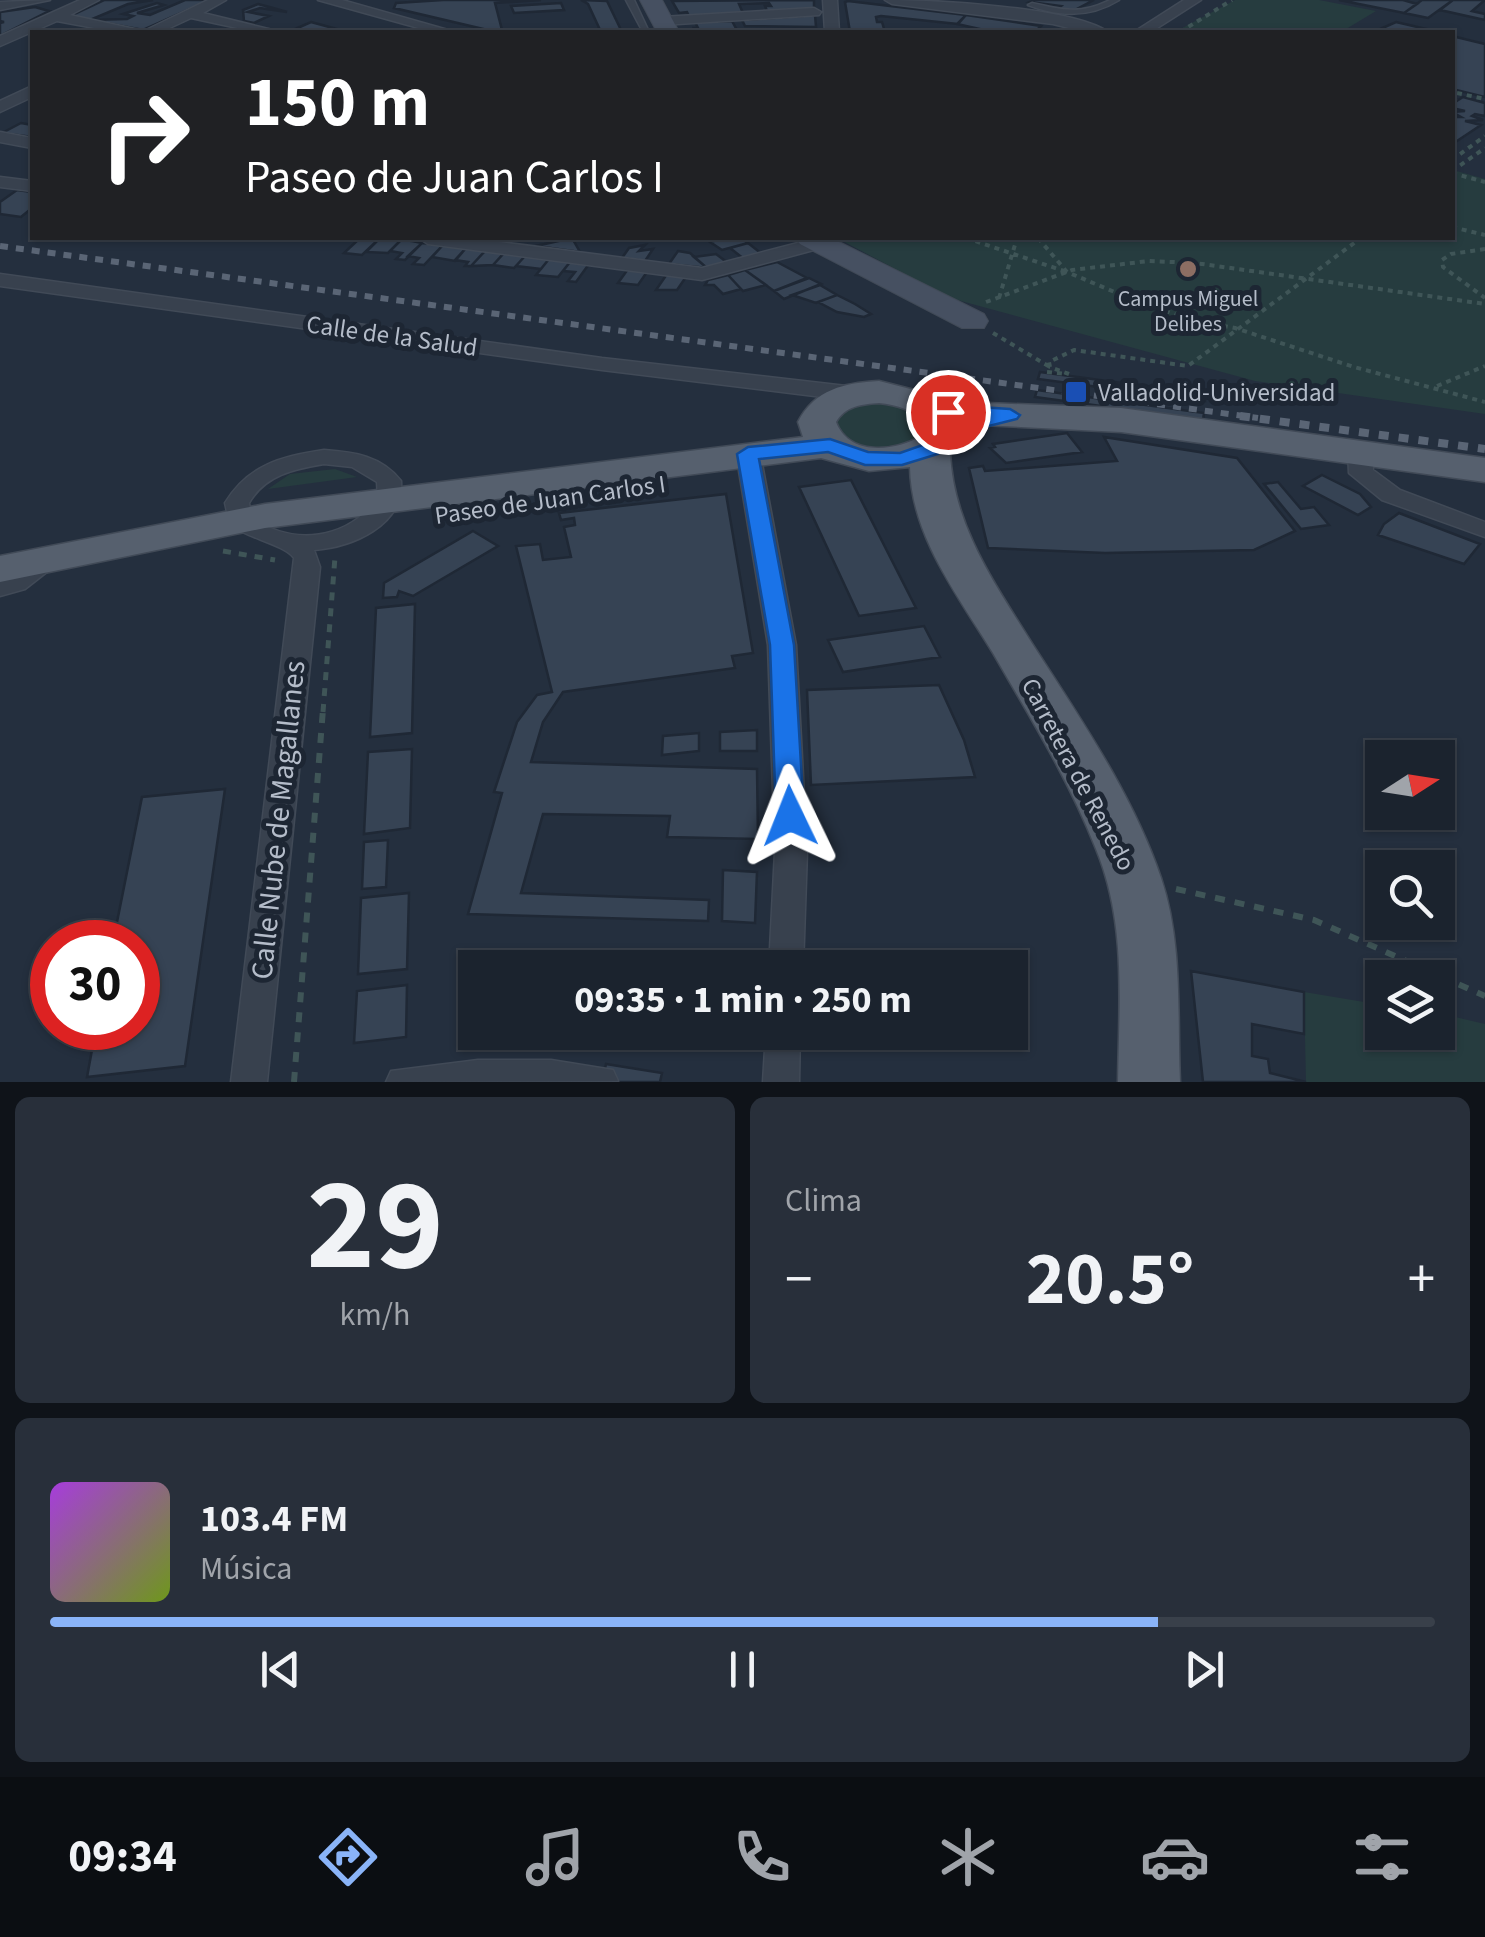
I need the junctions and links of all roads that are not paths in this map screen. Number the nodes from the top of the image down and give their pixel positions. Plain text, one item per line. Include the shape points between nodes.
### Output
1 (43, 0) edge
2 (92, 0) edge
3 (219, 0) edge
4 (394, 0) edge
5 (630, 0) edge
6 (651, 0) edge
7 (830, 0) edge
8 (892, 0) edge
9 (1115, 0) edge
10 (1194, 0) edge
11 (332, 2) edge
12 (1032, 5) dead end
13 (0, 6) edge
14 (814, 12) dead end
15 (190, 14) junction
16 (56, 17) junction
17 (33, 30) edge
18 (126, 30) edge
19 (154, 30) edge
20 (265, 30) edge
21 (440, 30) edge
22 (658, 30) edge
23 (832, 30) edge
24 (1093, 30) edge
25 (1144, 30) edge
26 (30, 32) edge
27 (5, 46) edge
28 (29, 94) edge
29 (0, 106) edge
30 (0, 137) edge
31 (30, 143) edge
32 (0, 182) edge
33 (30, 186) edge
34 (444, 240) edge
35 (548, 240) edge
36 (814, 240) edge
37 (509, 248) junction
38 (0, 280) edge
39 (964, 316) road end
40 (784, 388) junction
41 (855, 394) junction
42 (822, 428) junction
43 (934, 445) junction
44 (1360, 452) junction
45 (748, 454) junction
46 (1485, 470) edge
47 (390, 490) junction
48 (231, 524) junction
49 (1485, 530) edge
50 (323, 550) junction
51 (0, 552) edge
52 (48, 559) junction
53 (0, 569) edge
54 (0, 588) edge
55 (787, 950) edge
56 (782, 1050) edge
57 (600, 1081) edge
58 (249, 1082) edge
59 (404, 1082) edge
60 (780, 1082) edge
61 (1149, 1082) edge

1 - 13 street
2 - 16 street
3 - 15 street
4 - 11 street
5 - 22 lane
6 - 22 street
7 - 23 street
8 - 24 street
9 - 12 lane via 1084,14
10 - 25 street
11 - 21 street
14 - 22 street
15 - 19 street
15 - 20 street
16 - 17 street
16 - 18 street
26 - 27 street
28 - 29 street
30 - 31 street
32 - 33 street
34 - 37 street
35 - 37 street
36 - 37 street via 702,274
36 - 39 street
38 - 40 street, Calle de la Salud
40 - 41 street, Calle de la Salud
40 - 42 street via 812,400
41 - 42 main road via 826,406
41 - 43 main road via 903,395
42 - 43 main road via 852,456 879,460
42 - 45 main road, Paseo de Juan Carlos I
42 - 47 main road, Paseo de Juan Carlos I
43 - 44 main road via 968,424 1010,415 1121,420
43 - 61 main road, Carretera de Renedo via 952,548 1043,700 1134,879 1147,938
44 - 46 main road
44 - 49 street via 1360,472 1392,495
45 - 47 main road, Paseo de Juan Carlos I
45 - 55 street via 782,645 791,851
47 - 48 main road, Paseo de Juan Carlos I
47 - 50 street via 374,520
48 - 50 street
48 - 51 main road, Paseo de Juan Carlos I
48 - 52 main road, Paseo de Juan Carlos I
50 - 58 street, Calle Nube de Magallanes
52 - 53 main road, Paseo de Juan Carlos I
52 - 54 street, Paseo de Juan Carlos I
56 - 60 street
57 - 59 street via 488,1073

